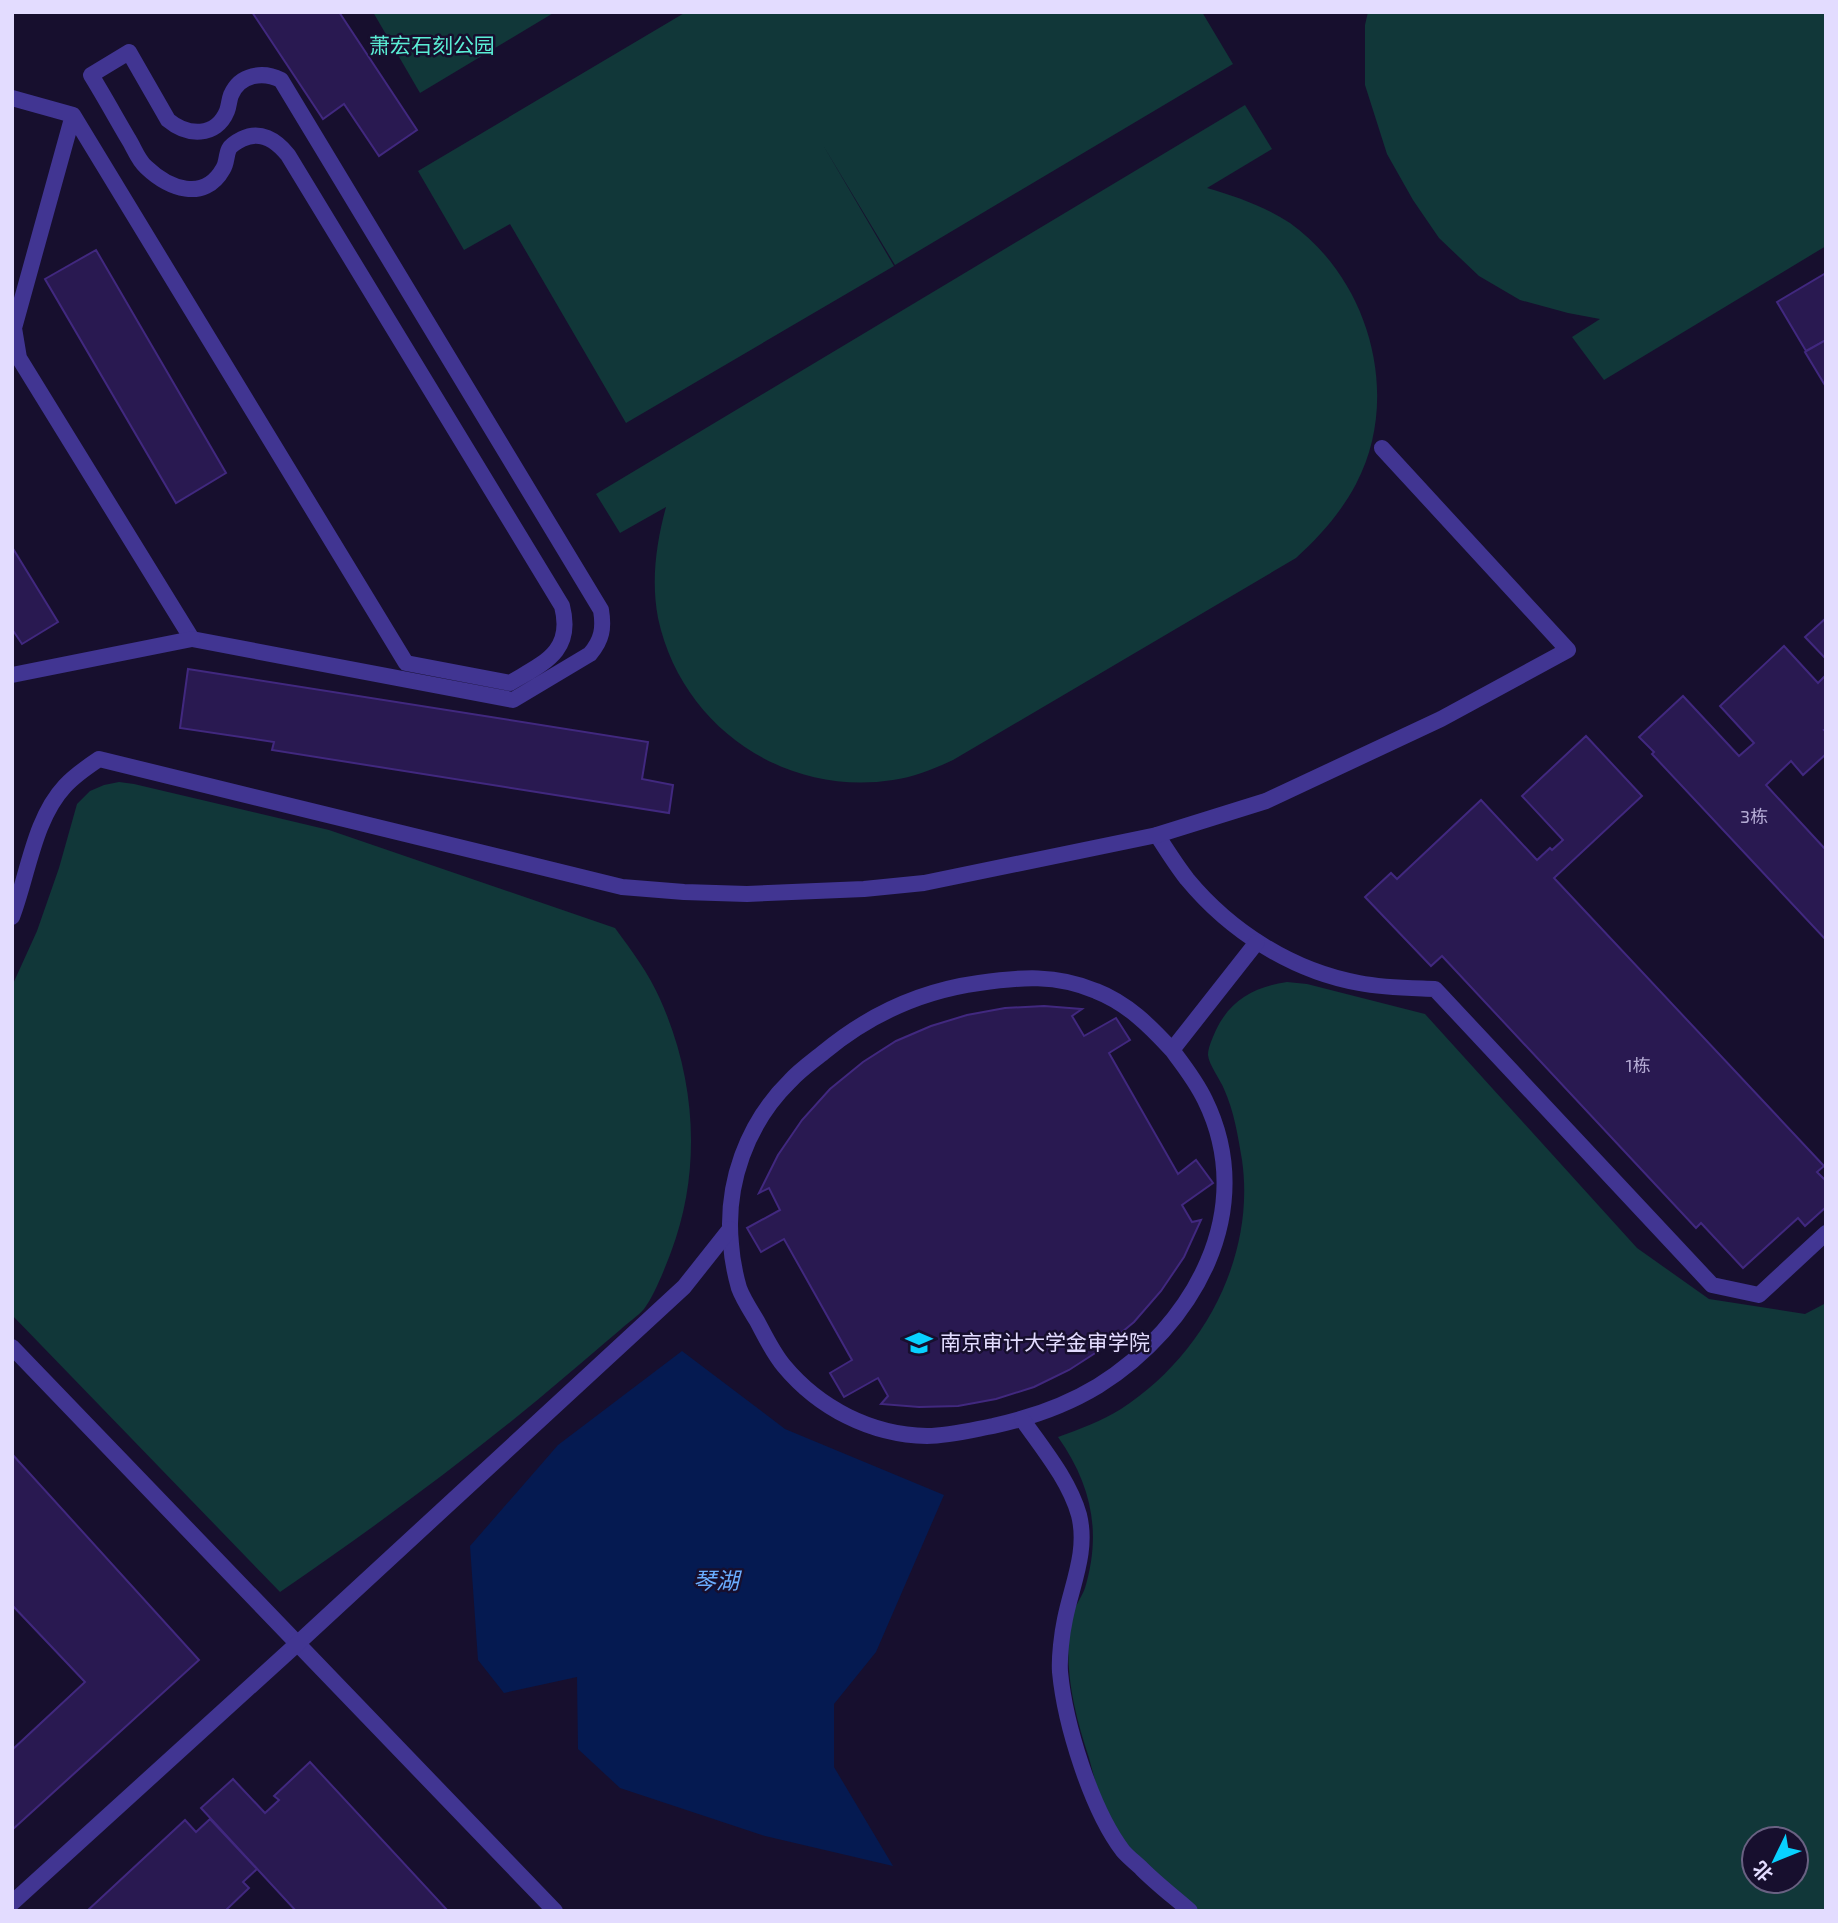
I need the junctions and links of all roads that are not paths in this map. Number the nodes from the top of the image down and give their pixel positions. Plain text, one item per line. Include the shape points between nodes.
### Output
1 (12, 98) edge
2 (73, 115) junction
3 (1382, 447) dead end
4 (192, 639) junction
5 (12, 675) edge
6 (1157, 835) junction
7 (12, 917) edge
8 (1256, 942) junction
9 (1172, 1050) junction
10 (730, 1229) junction
11 (1826, 1233) edge
12 (12, 1347) edge
13 (1022, 1419) junction
14 (298, 1644) junction
15 (12, 1903) edge
16 (555, 1911) edge
17 (1190, 1911) edge

1 - 2 lane
2 - 4 lane via 13,328 19,358
2 - 4 lane via 406,663 510,683 560,647 566,620 562,606 288,155 270,138 246,137 229,149 224,168 211,183 188,190 167,183 144,165 91,75 129,52 168,120 197,132 223,118 230,97 243,80 260,74 281,80 601,610 603,623 590,654 513,700
3 - 6 lane via 1568,650 1441,719 1266,801
4 - 5 lane
6 - 7 lane via 923,883 806,893 684,892 622,887 99,759 73,778 52,802
6 - 8 lane via 1207,902
8 - 9 lane
8 - 11 lane via 1320,972 1358,983 1435,989 1712,1284 1759,1295
9 - 10 lane via 1124,1005 1068,982 1016,978 958,986 899,1004 842,1037 790,1080 767,1107 737,1168
9 - 13 lane via 1206,1100 1217,1129 1225,1189 1215,1247 1183,1307 1131,1362 1074,1399
10 - 13 lane via 740,1290 780,1361 820,1400 871,1426 927,1436
10 - 14 lane via 684,1287
12 - 14 lane
13 - 17 lane via 1072,1495 1080,1518 1082,1546 1065,1620 1060,1670 1081,1764 1098,1811 1123,1851
14 - 15 lane
14 - 16 lane

